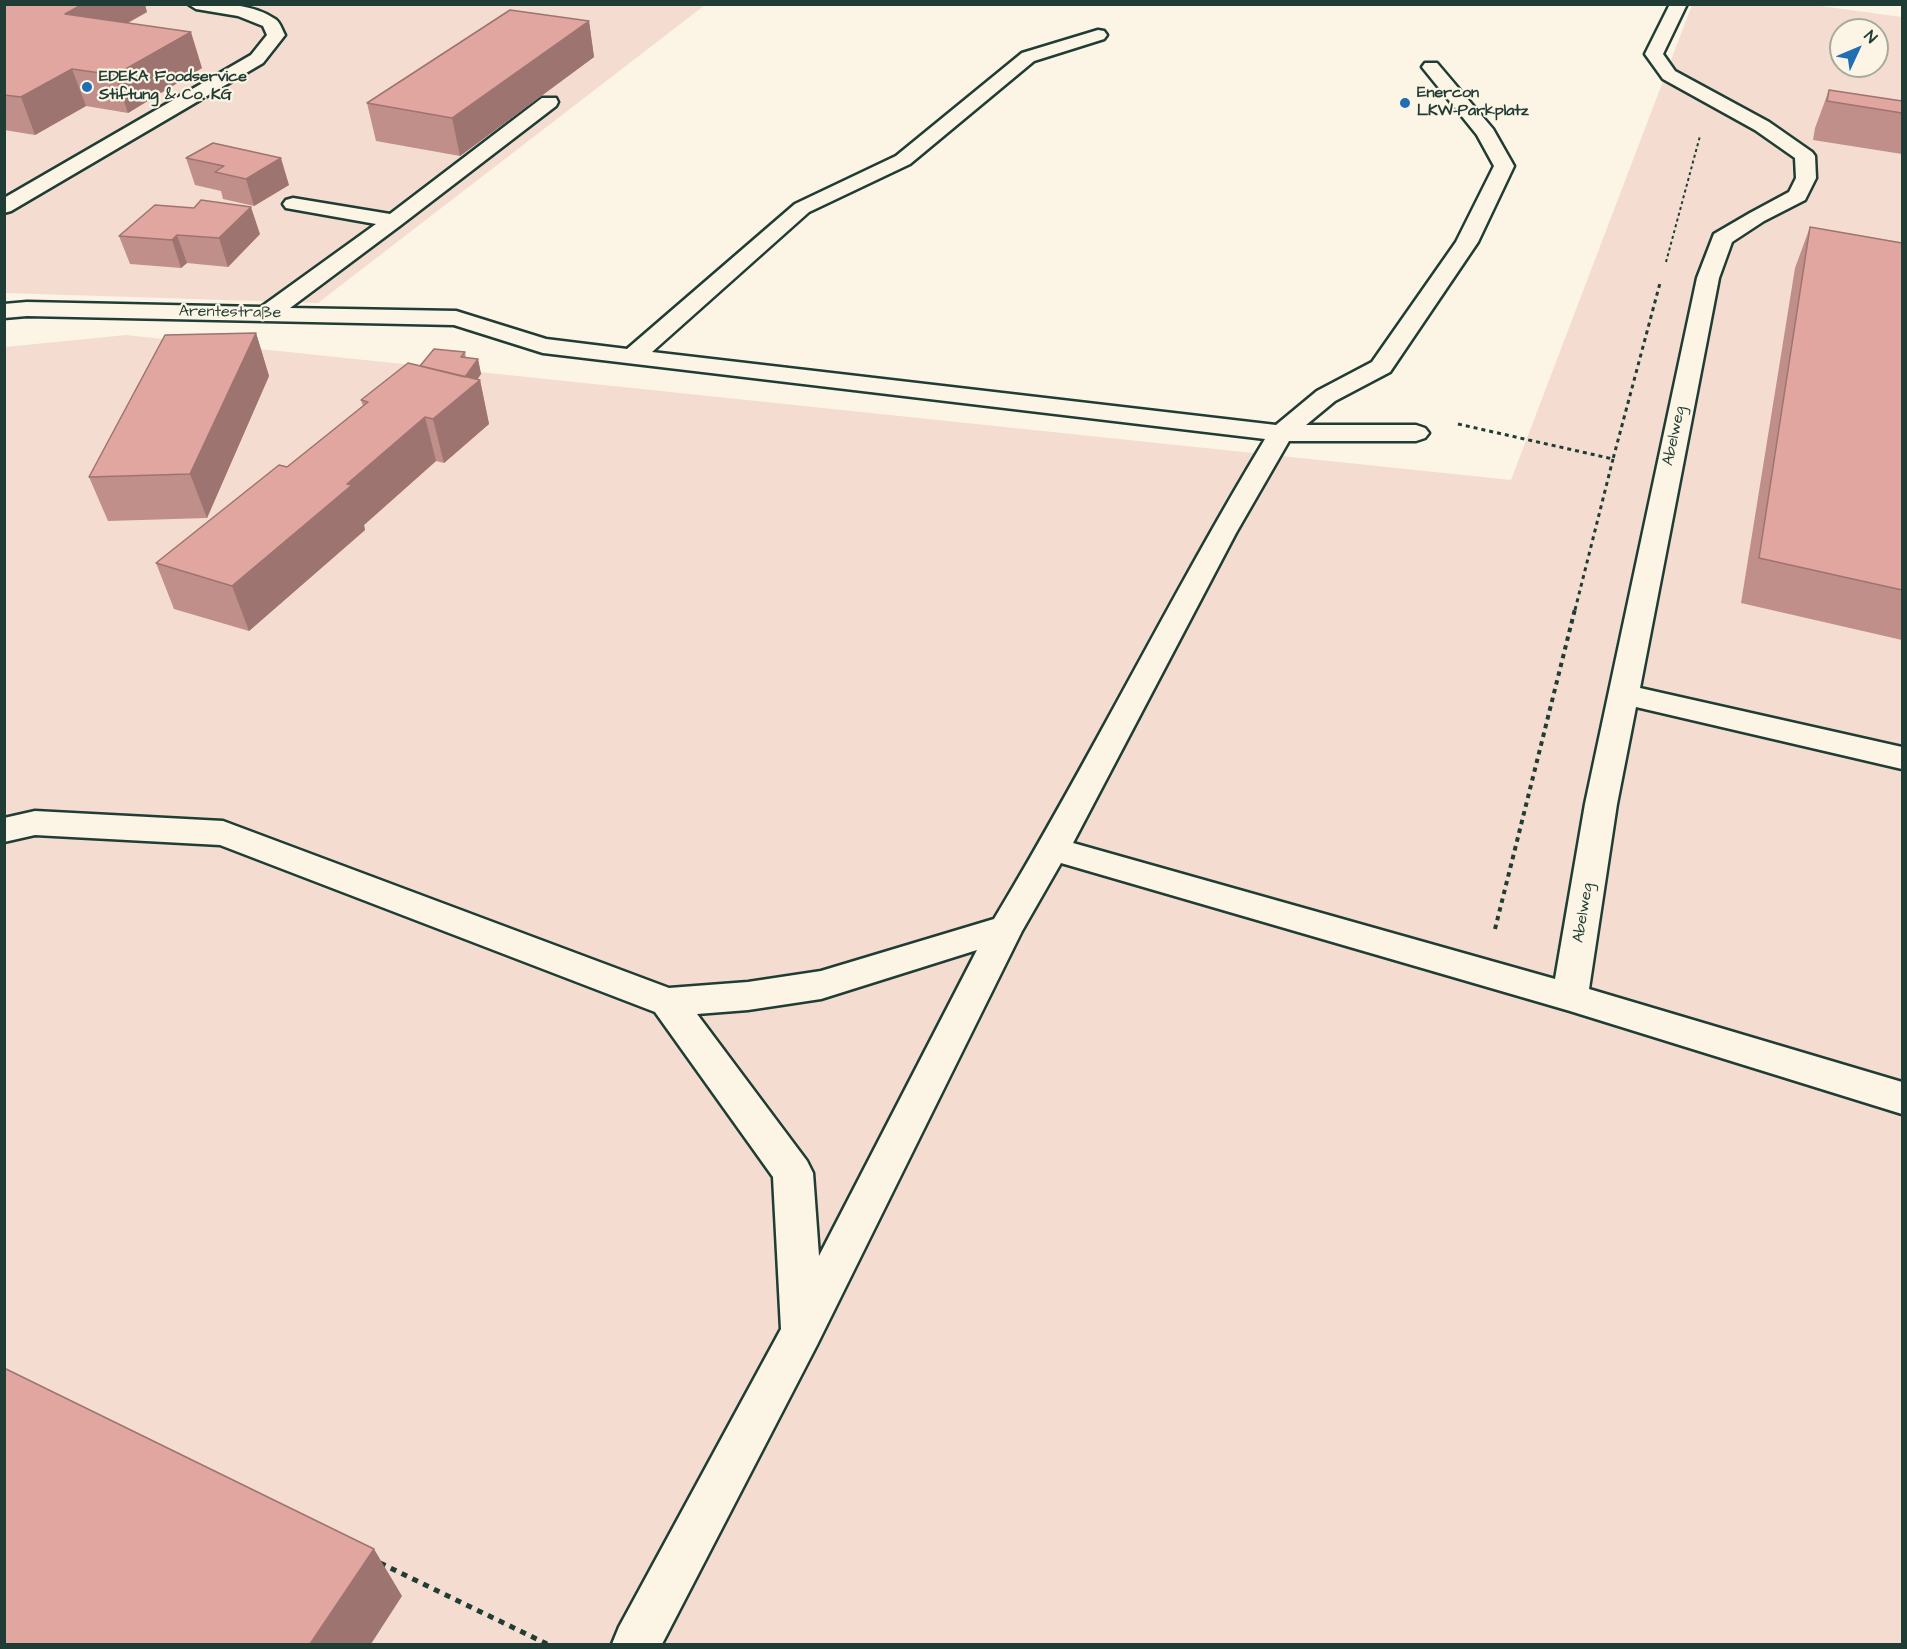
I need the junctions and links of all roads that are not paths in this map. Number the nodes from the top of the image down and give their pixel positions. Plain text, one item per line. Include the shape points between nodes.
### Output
1 (196, 4) edge
2 (1679, 4) edge
3 (1098, 35) dead end
4 (1431, 67) dead end
5 (549, 102) dead end
6 (293, 204) dead end
7 (4, 207) edge
8 (394, 220) junction
9 (4, 311) edge
10 (266, 314) junction
11 (632, 357) junction
12 (1281, 433) junction
13 (1416, 433) road end
14 (1623, 694) junction
15 (1902, 758) edge
16 (4, 830) edge
17 (1053, 849) junction
18 (1006, 927) junction
19 (1570, 997) junction
20 (668, 1002) junction
21 (1902, 1098) edge
22 (802, 1331) junction
23 (636, 1644) edge

1 - 7 street via 242,12 270,23 276,35 257,59
2 - 14 street, Abelweg via 1654,54 1669,75 1805,156 1806,178 1798,196 1722,239 1708,278
3 - 11 street via 1028,57 903,160 802,208
4 - 12 street via 1486,132 1504,166 1467,242 1381,367 1326,396
5 - 8 street
6 - 8 street
8 - 10 street
9 - 10 street, Arentestraße
10 - 11 street, Arentestraße via 456,318 543,346
11 - 12 street, Arentestraße
12 - 13 street, Arentestraße
12 - 17 street via 1222,533
14 - 15 street
14 - 19 street, Abelweg
16 - 20 street via 35,823 223,833
17 - 18 street
17 - 19 street
18 - 20 street via 821,985
18 - 22 street
19 - 21 street
20 - 22 street via 793,1173
22 - 23 street

